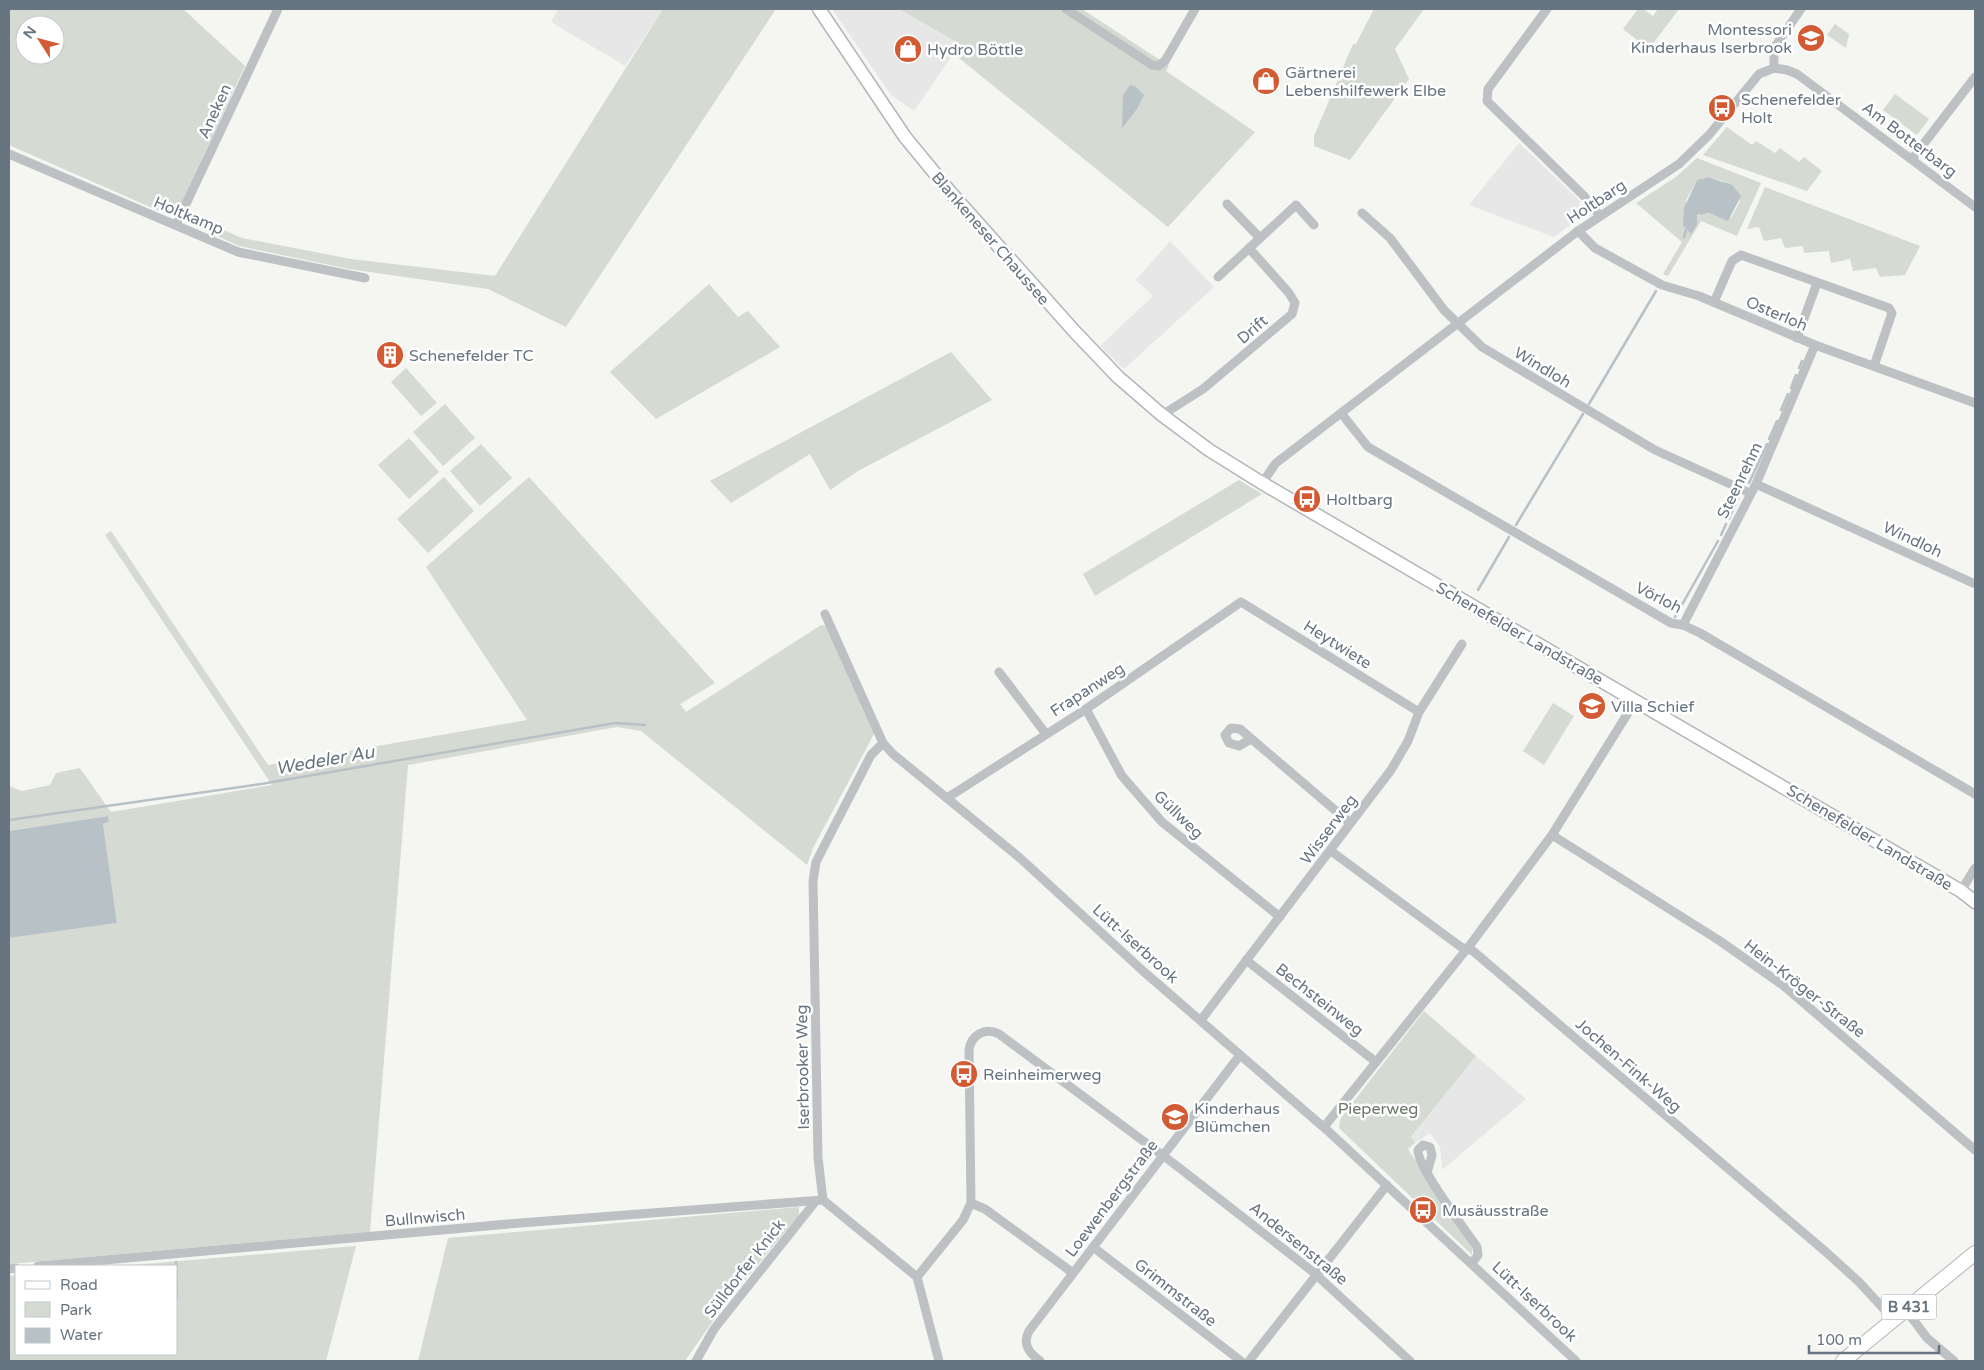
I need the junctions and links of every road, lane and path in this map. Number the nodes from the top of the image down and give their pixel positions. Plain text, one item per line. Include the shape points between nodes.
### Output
1 (278, 9) edge
2 (819, 9) edge
3 (1066, 9) edge
4 (1195, 9) edge
5 (1547, 9) edge
6 (1801, 9) edge
7 (1774, 68) junction
8 (1975, 77) edge
9 (9, 154) edge
10 (1912, 159) junction
11 (1228, 204) dead end
12 (1975, 206) edge
13 (1362, 213) dead end
14 (1600, 216) junction
15 (176, 225) junction
16 (1314, 225) dead end
17 (1578, 230) junction
18 (1260, 238) junction
19 (1249, 248) junction
20 (1218, 276) dead end
21 (366, 278) dead end
22 (1817, 283) junction
23 (1714, 302) junction
24 (1458, 324) junction
25 (1797, 338) junction
26 (1815, 345) junction
27 (1874, 366) junction
28 (1975, 403) edge
29 (1341, 413) junction
30 (1162, 415) junction
31 (1194, 439) joint
32 (1262, 483) junction
33 (1756, 484) junction
34 (1750, 493) junction
35 (1975, 584) edge
36 (1241, 602) joint
37 (825, 614) dead end
38 (1684, 625) junction
39 (1462, 644) dead end
40 (999, 672) dead end
41 (1636, 700) junction
42 (1086, 709) junction
43 (1419, 712) junction
44 (1046, 734) junction
45 (1251, 739) dead end
46 (884, 743) junction
47 (1975, 794) edge
48 (947, 798) junction
49 (1350, 823) junction
50 (1552, 834) junction
51 (1331, 851) junction
52 (1975, 868) edge
53 (1961, 891) junction
54 (1975, 902) edge
55 (1280, 917) junction
56 (1466, 949) junction
57 (1246, 960) junction
58 (1201, 1020) junction
59 (1240, 1055) junction
60 (1376, 1062) junction
61 (1324, 1128) junction
62 (1975, 1150) edge
63 (1162, 1156) junction
64 (1427, 1173) dead end
65 (1387, 1186) junction
66 (819, 1201) junction
67 (971, 1203) junction
68 (1093, 1247) junction
69 (1975, 1253) edge
70 (1472, 1263) junction
71 (49, 1265) edge
72 (1072, 1273) junction
73 (1317, 1276) junction
74 (917, 1277) junction
75 (1906, 1310) junction
76 (1894, 1320) junction
77 (696, 1361) edge
78 (939, 1361) edge
79 (1040, 1361) edge
80 (1241, 1361) edge
81 (1248, 1361) edge
82 (1410, 1361) edge
83 (1576, 1361) edge
84 (1842, 1361) edge
85 (1954, 1361) edge

1 - 15 street, Aneken
2 - 30 main road, Blankeneser Chaussee via 895,123 939,179 1075,332 1118,377
3 - 4 street via 1158,66 1165,61
5 - 14 street via 1488,89 1487,101 1584,196
6 - 7 street via 1774,48
7 - 10 street, Am Botterbarg via 1797,74
7 - 14 street, Holtbarg via 1754,78 1709,135 1679,164
8 - 10 street
9 - 15 street, Holtkamp
10 - 12 street, Am Botterbarg
11 - 18 street
13 - 24 street, Windloh via 1390,238
14 - 17 street, Holtbarg
15 - 21 street, Holtkamp via 238,252
16 - 18 street via 1296,205
17 - 23 street, Osterloh via 1595,248 1655,282
17 - 24 street, Holtbarg
18 - 19 street
19 - 20 street
19 - 30 street, Drift via 1289,293 1295,303 1292,314 1203,389
22 - 23 street via 1741,254 1732,261
22 - 25 street
22 - 27 street via 1890,308 1892,313
23 - 25 street, Osterloh
24 - 29 street, Holtbarg
24 - 34 street, Windloh via 1487,351 1655,450
25 - 26 street, Osterloh
26 - 27 street, Osterloh
26 - 33 street, Steenrehm
27 - 28 street, Osterloh
29 - 32 street, Holtbarg via 1276,463
29 - 38 street, Vörloh via 1368,446 1671,623
30 - 31 main road, Blankeneser Chaussee
31 - 32 main road, Schenefelder Landstraße
32 - 41 main road, Schenefelder Landstraße
33 - 34 street, Steenrehm
33 - 35 street, Windloh
34 - 38 street, Steenrehm
36 - 42 street, Frapanweg
36 - 43 street, Heytwiete
37 - 46 street, Lütt-Iserbrook
38 - 47 street, Vörloh
39 - 43 street, Wisserweg
40 - 44 street
41 - 50 street
41 - 53 main road, Schenefelder Landstraße
42 - 44 street, Frapanweg
42 - 55 street, Güllweg via 1122,776 1162,822
43 - 49 street, Wisserweg via 1408,741 1391,770
44 - 48 street, Frapanweg
45 - 49 street
46 - 48 street, Lütt-Iserbrook
46 - 66 street, Iserbrooker Weg via 871,755 822,847 813,881
48 - 58 street, Lütt-Iserbrook via 1020,858
49 - 51 street, Wisserweg
50 - 56 street
50 - 62 street, Hein-Kröger-Straße via 1720,940 1784,986
51 - 55 street, Wisserweg
51 - 56 street, Jochen-Fink-Weg
52 - 53 street
53 - 54 main road, Schenefelder Landstraße
55 - 57 street, Wisserweg
56 - 60 street
56 - 76 street, Jochen-Fink-Weg via 1473,951 1820,1247
57 - 58 street, Wisserweg
57 - 60 street, Bechsteinweg
58 - 59 street, Lütt-Iserbrook
59 - 61 street, Lütt-Iserbrook
59 - 63 street, Loewenbergstraße
60 - 61 street
61 - 65 street, Lütt-Iserbrook
63 - 67 street, Andersenstraße via 991,1031 979,1034 970,1046
63 - 68 street, Loewenbergstraße
63 - 73 street, Andersenstraße
64 - 70 street, Lütt-Iserbrook via 1477,1247 1478,1255
65 - 70 street, Lütt-Iserbrook
65 - 73 street
66 - 71 street, Bullnwisch via 632,1214
66 - 74 street
66 - 77 street, Sülldorfer Knick via 714,1330
67 - 72 street via 985,1209
67 - 74 street via 963,1220
68 - 72 street, Loewenbergstraße
68 - 80 street, Grimmstraße
69 - 75 main road, B 431
70 - 83 street, Lütt-Iserbrook
72 - 79 street, Loewenbergstraße via 1026,1336 1028,1350
73 - 81 street
73 - 82 street, Andersenstraße
74 - 78 street
75 - 76 main road, B 431
75 - 85 street via 1936,1347
76 - 84 main road, B 431

